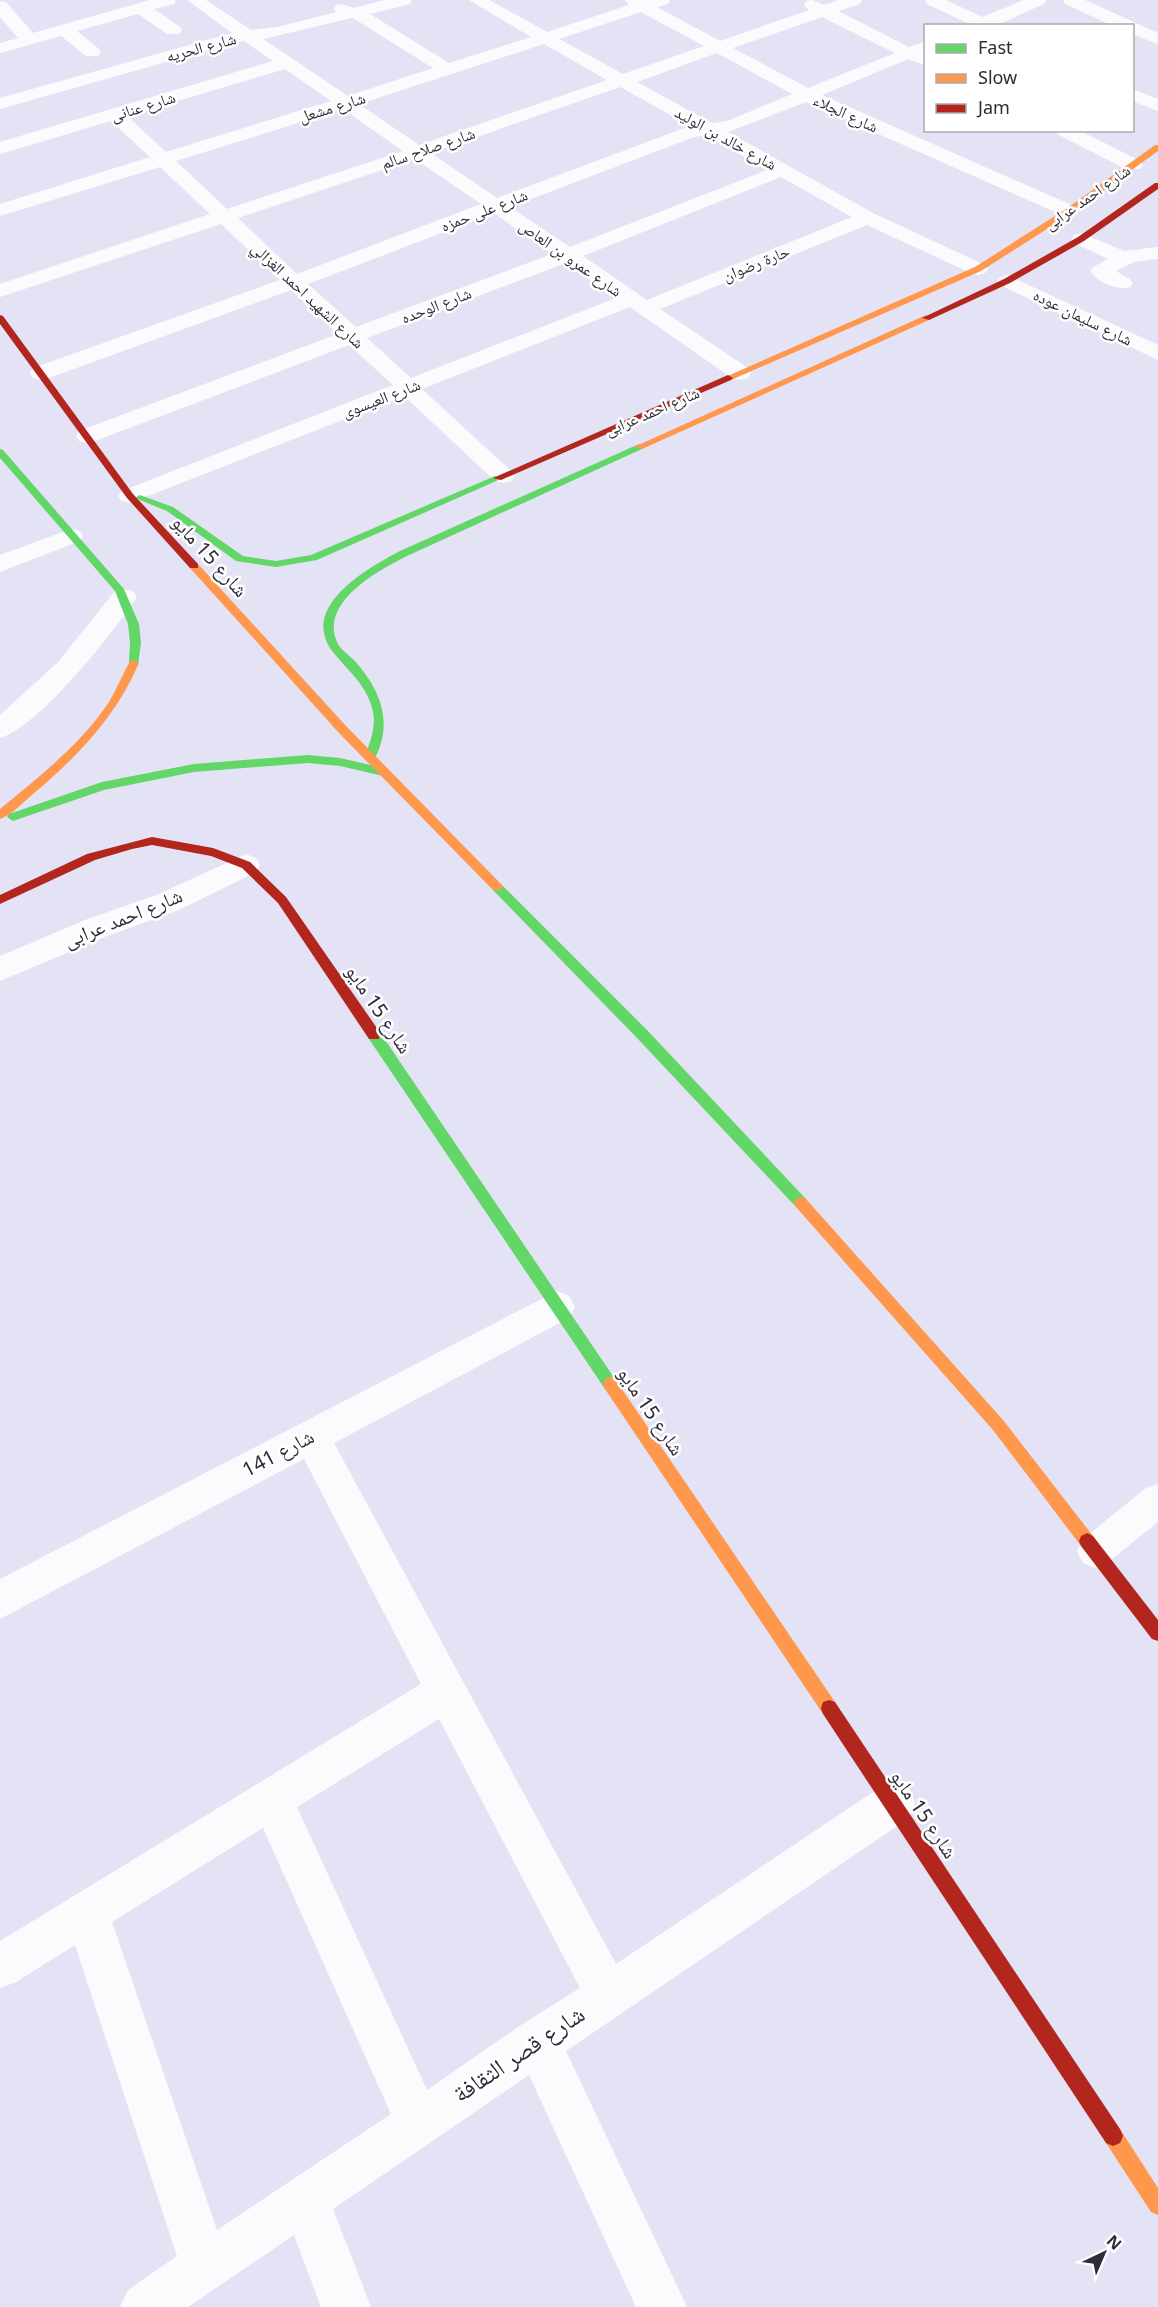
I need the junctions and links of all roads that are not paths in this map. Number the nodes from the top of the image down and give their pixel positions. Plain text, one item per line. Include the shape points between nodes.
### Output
1 (168, 0) edge
2 (197, 0) edge
3 (216, 0) edge
4 (328, 0) edge
5 (477, 0) edge
6 (662, 0) edge
7 (802, 0) edge
8 (854, 0) edge
9 (933, 0) edge
10 (1038, 0) edge
11 (1071, 0) edge
12 (392, 1) edge
13 (637, 3) edge
14 (0, 6) edge
15 (134, 6) edge
16 (824, 11) junction
17 (353, 13) junction
18 (980, 24) edge
19 (984, 24) edge
20 (1125, 24) edge
21 (64, 30) junction
22 (172, 30) dead end
23 (246, 35) junction
24 (545, 38) junction
25 (30, 40) junction
26 (721, 47) junction
27 (0, 48) edge
28 (92, 52) dead end
29 (920, 54) edge
30 (287, 63) junction
31 (448, 70) junction
32 (623, 81) junction
33 (7, 84) dead end
34 (807, 95) junction
35 (1134, 95) edge
36 (20, 98) junction
37 (345, 103) junction
38 (0, 104) edge
39 (1158, 106) edge
40 (114, 114) junction
41 (915, 127) dead end
42 (709, 129) junction
43 (1068, 132) edge
44 (894, 136) junction
45 (1158, 147) edge
46 (0, 148) edge
47 (417, 152) junction
48 (162, 159) junction
49 (1133, 165) junction
50 (783, 170) junction
51 (1158, 185) edge
52 (496, 206) junction
53 (0, 210) edge
54 (1069, 211) junction
55 (224, 217) junction
56 (868, 218) junction
57 (1081, 239) junction
58 (1158, 253) edge
59 (568, 255) junction
60 (1122, 258) junction
61 (978, 268) junction
62 (1007, 281) junction
63 (294, 282) junction
64 (1123, 283) dead end
65 (0, 291) edge
66 (638, 304) junction
67 (0, 318) edge
68 (353, 336) junction
69 (1154, 347) edge
70 (41, 373) junction
71 (740, 373) junction
72 (408, 387) junction
73 (87, 436) junction
74 (0, 452) edge
75 (502, 476) junction
76 (130, 496) junction
77 (71, 536) junction
78 (0, 564) edge
79 (124, 597) junction
80 (0, 729) edge
81 (370, 758) junction
82 (383, 772) junction
83 (0, 815) edge
84 (0, 823) edge
85 (246, 865) junction
86 (0, 900) edge
87 (0, 969) edge
88 (557, 1307) junction
89 (311, 1436) junction
90 (1158, 1500) edge
91 (1095, 1551) junction
92 (0, 1600) edge
93 (1158, 1633) edge
94 (447, 1691) junction
95 (272, 1799) junction
96 (894, 1803) junction
97 (87, 1913) junction
98 (0, 1966) edge
99 (608, 1995) junction
100 (537, 2042) junction
101 (418, 2122) junction
102 (305, 2199) junction
103 (1158, 2205) edge
104 (205, 2266) junction
105 (145, 2307) edge
106 (345, 2307) edge
107 (662, 2307) edge

1 - 15 street
2 - 3 street
2 - 23 street, شارع عمرو بن العاص
4 - 17 street
5 - 24 street, شارع خالد بن الوليد
6 - 13 street, شارع مشعل
7 - 16 street
8 - 16 street, شارع صلاح سالم
9 - 18 street
10 - 19 street
11 - 20 street
12 - 17 street, شارع الحريه
13 - 24 street, شارع مشعل
13 - 26 street, شارع الجلاء
14 - 25 street
15 - 21 street
15 - 22 street
16 - 26 street, شارع صلاح سالم
16 - 29 street
17 - 23 street, شارع الحريه via 277,32
17 - 31 street
21 - 25 street
21 - 28 street
23 - 30 street, شارع عمرو بن العاص
23 - 36 street, شارع الحريه
24 - 31 street, شارع مشعل
24 - 32 street, شارع خالد بن الوليد
25 - 27 street
26 - 32 street, شارع صلاح سالم
26 - 34 street, شارع الجلاء
29 - 34 street, شارع على حمزه
30 - 37 street, شارع عمرو بن العاص
30 - 40 street, شارع عنانى
31 - 37 street, شارع مشعل
32 - 42 street, شارع خالد بن الوليد
32 - 47 street, شارع صلاح سالم
33 - 36 street
34 - 42 street, شارع على حمزه via 731,126
34 - 44 street, شارع الجلاء
35 - 39 street
36 - 38 street, شارع الحريه
37 - 47 street, شارع عمرو بن العاص
37 - 48 street, شارع مشعل
40 - 46 street, شارع عنانى
40 - 48 street, شارع الشهيد احمد الغزالي
41 - 44 street
42 - 50 street, شارع خالد بن الوليد
42 - 52 street, شارع على حمزه via 690,132
43 - 49 street
44 - 54 street, شارع الجلاء
45 - 49 main road, شارع احمد عرابى
47 - 52 street, شارع عمرو بن العاص
47 - 55 street, شارع صلاح سالم
48 - 53 street, شارع مشعل
48 - 55 street, شارع الشهيد احمد الغزالي
49 - 54 main road, شارع احمد عرابى
50 - 56 street, شارع خالد بن الوليد
50 - 59 street, شارع الوحده
51 - 57 main road, شارع احمد عرابى
52 - 59 street, شارع عمرو بن العاص
52 - 63 street, شارع على حمزه
54 - 61 main road, شارع احمد عرابى
55 - 63 street, شارع الشهيد احمد الغزالي
55 - 65 street, شارع صلاح سالم
56 - 61 street, شارع خالد بن الوليد
56 - 66 street, حارة رضوان
57 - 60 street
57 - 62 main road, شارع احمد عرابى
58 - 60 street
59 - 66 street, شارع عمرو بن العاص
59 - 68 street, شارع الوحده
60 - 64 street via 1100,271
61 - 71 main road, شارع احمد عرابى
62 - 69 street, شارع سليمان عوده
62 - 81 main road, شارع احمد عرابى via 445,535 364,576 333,609 328,635 380,705 381,732
63 - 68 street, شارع الشهيد احمد الغزالي
63 - 70 street, شارع على حمزه
66 - 71 street, شارع عمرو بن العاص
66 - 72 street, شارع العيسوى
67 - 70 main road, شارع 15 مايو
68 - 72 street, شارع الشهيد احمد الغزالي
68 - 73 street, شارع الوحده
70 - 73 main road, شارع 15 مايو
71 - 75 main road, شارع احمد عرابى
72 - 75 street, شارع الشهيد احمد الغزالي
72 - 76 street, شارع العيسوى
73 - 76 main road, شارع 15 مايو
74 - 77 main road
75 - 76 main road, شارع احمد عرابى via 313,558 283,566 240,559 170,509
76 - 81 main road, شارع 15 مايو
77 - 78 street
77 - 79 main road
79 - 80 street via 94,639 54,682
79 - 83 main road via 135,628 132,670 70,753
81 - 82 main road, شارع 15 مايو
82 - 84 main road via 327,760 221,764 89,789
82 - 91 main road, شارع 15 مايو via 642,1034 814,1218 998,1425
85 - 86 main road, شارع 15 مايو via 213,852 152,841 91,857
85 - 87 street, شارع احمد عرابى via 169,902
85 - 88 main road, شارع 15 مايو via 282,900
88 - 89 street, شارع 141
88 - 96 main road, شارع 15 مايو
89 - 92 street, شارع 141
89 - 94 street
90 - 91 lane
91 - 93 main road, شارع 15 مايو
94 - 95 street
94 - 99 street
95 - 97 street
95 - 101 street
96 - 99 street, شارع قصر الثقافة
96 - 103 main road, شارع 15 مايو
97 - 98 street
97 - 104 street
99 - 100 street, شارع قصر الثقافة
100 - 101 street, شارع قصر الثقافة
100 - 107 street
101 - 102 street, شارع قصر الثقافة
102 - 104 street, شارع قصر الثقافة
102 - 106 street
104 - 105 street, شارع قصر الثقافة

